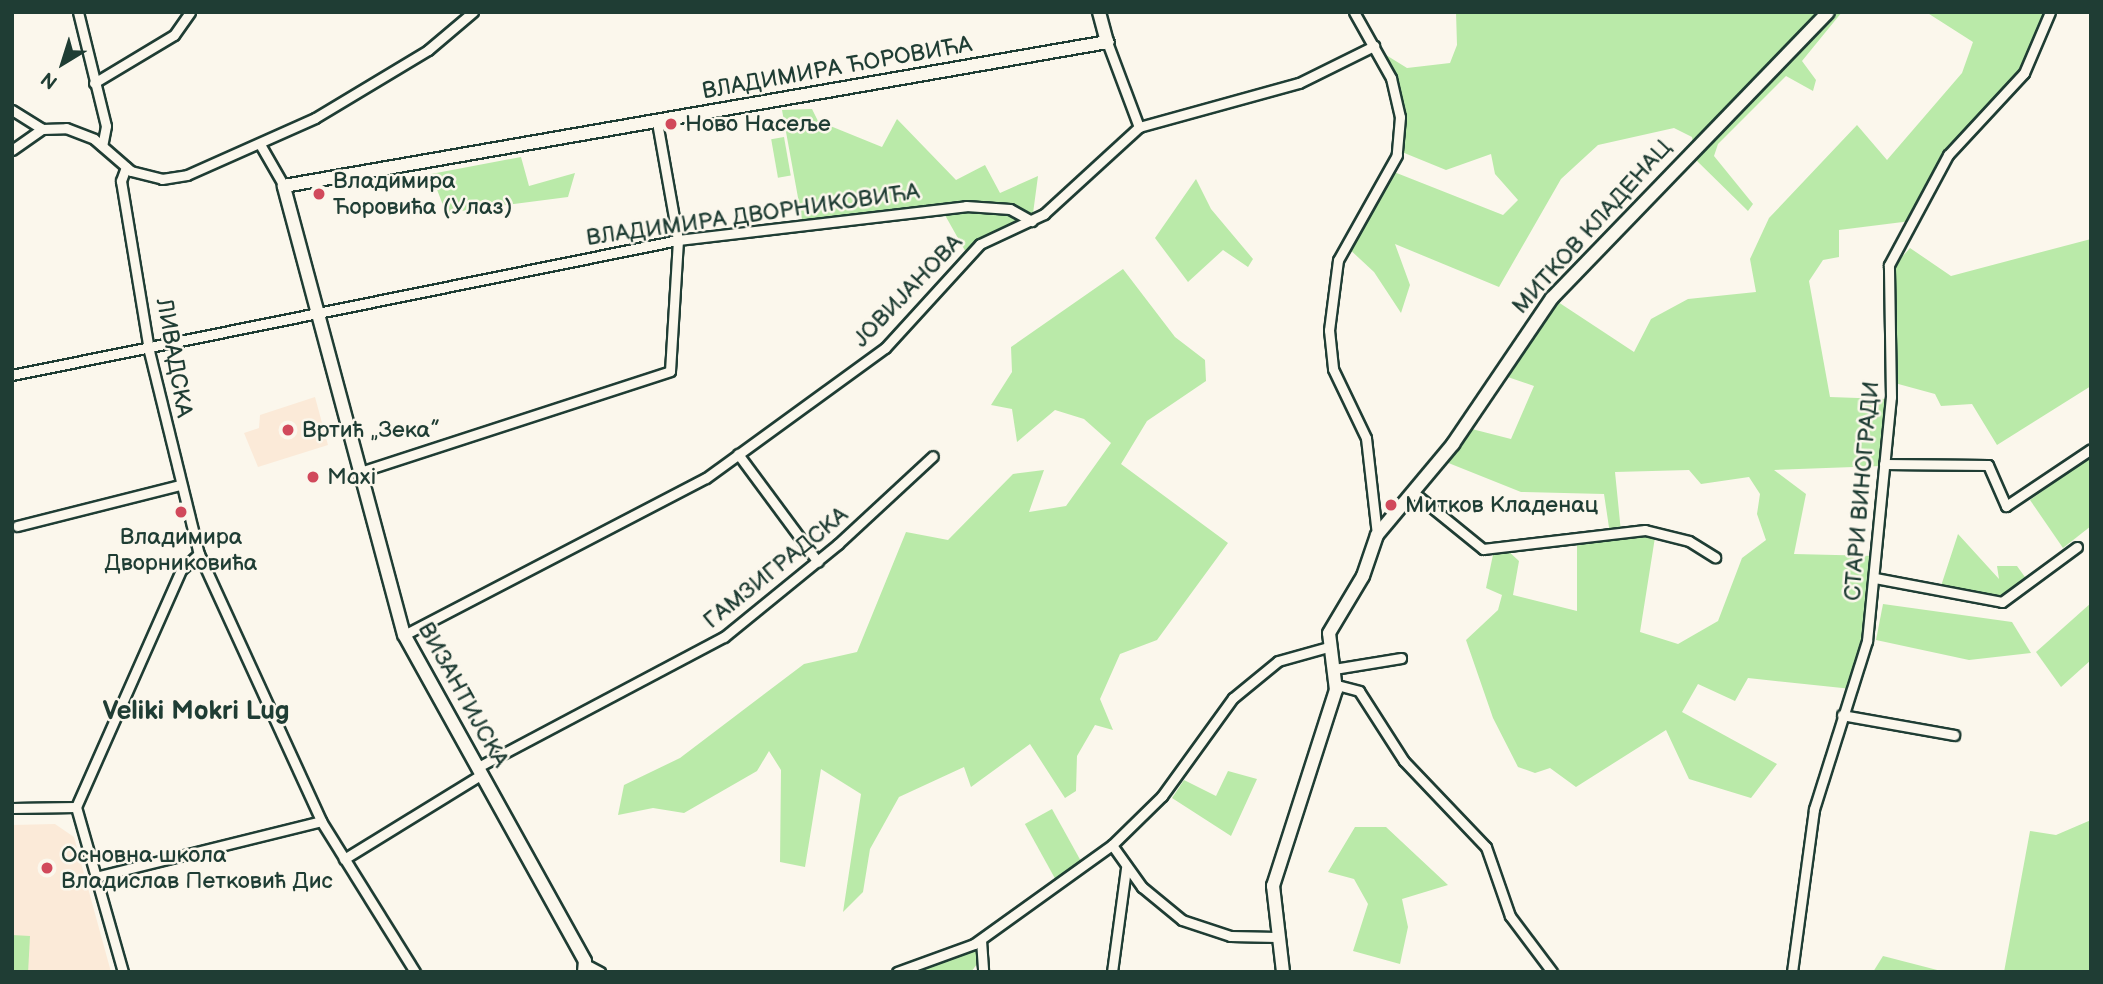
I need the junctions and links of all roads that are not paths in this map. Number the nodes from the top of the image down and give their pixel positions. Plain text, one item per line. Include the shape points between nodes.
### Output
1 (79, 12) edge
2 (190, 12) edge
3 (473, 12) edge
4 (1099, 12) edge
5 (1354, 12) edge
6 (1828, 12) edge
7 (2050, 12) edge
8 (1107, 42) junction
9 (1374, 46) junction
10 (94, 83) junction
11 (12, 110) edge
12 (657, 121) junction
13 (1139, 127) junction
14 (42, 129) junction
15 (102, 146) junction
16 (261, 146) junction
17 (12, 150) edge
18 (126, 167) junction
19 (284, 186) junction
20 (1032, 221) junction
21 (678, 240) junction
22 (317, 314) junction
23 (149, 351) junction
24 (12, 375) edge
25 (2091, 449) edge
26 (738, 454) junction
27 (933, 456) dead end
28 (1884, 464) junction
29 (360, 472) junction
30 (180, 485) junction
31 (1414, 493) junction
32 (17, 526) dead end
33 (1377, 535) junction
34 (2077, 547) dead end
35 (199, 554) junction
36 (1715, 557) dead end
37 (818, 562) junction
38 (1875, 578) junction
39 (404, 635) junction
40 (1328, 646) junction
41 (1401, 658) dead end
42 (1334, 670) junction
43 (1337, 685) junction
44 (1842, 715) junction
45 (1954, 734) dead end
46 (480, 771) junction
47 (76, 807) junction
48 (12, 808) edge
49 (321, 821) junction
50 (1112, 845) junction
51 (344, 859) junction
52 (1126, 868) junction
53 (95, 877) junction
54 (1277, 937) junction
55 (981, 940) junction
56 (586, 969) edge
57 (124, 972) edge
58 (415, 972) edge
59 (600, 972) edge
60 (897, 972) edge
61 (983, 972) edge
62 (1112, 972) edge
63 (1283, 972) edge
64 (1552, 972) edge
65 (1792, 972) edge

1 - 10 street
2 - 10 street via 174,35
3 - 16 street via 428,50
4 - 8 street
5 - 9 street
6 - 31 street, МИТКОВ КЛАДЕНАЦ via 1552,298
7 - 28 street, СТАРИ ВИНОГРАДИ via 2024,73 1948,155 1891,259 1885,311 1891,397
8 - 12 street, ВЛАДИМИРА ЋОРОВИЋА
8 - 13 street
9 - 13 street, ЈОВИЈАНОВА via 1299,82
9 - 33 street via 1398,100 1400,139 1338,260 1329,344 1333,369 1364,427
10 - 15 street via 106,126
11 - 14 street
12 - 19 street, ВЛАДИМИРА ЋОРОВИЋА
12 - 21 street
13 - 20 street, ЈОВИЈАНОВА
14 - 15 street via 66,128
14 - 17 street
15 - 18 street
16 - 18 street via 172,178
16 - 19 street, ВИЗАНТИЈСКА
18 - 23 street, ЛИВАДСКА via 121,181
19 - 22 street, ВИЗАНТИЈСКА
20 - 21 street, ВЛАДИМИРА ДВОРНИКОВИЋА via 1010,209 966,206
20 - 26 street, ЈОВИЈАНОВА via 980,244 886,348
21 - 22 street, ВЛАДИМИРА ДВОРНИКОВИЋА
21 - 29 street via 673,363 665,375
22 - 23 street, ВЛАДИМИРА ДВОРНИКОВИЋА
22 - 29 street, ВИЗАНТИЈСКА
23 - 24 street, ВЛАДИМИРА ДВОРНИКОВИЋА
23 - 30 street, ЛИВАДСКА
25 - 28 street via 2010,506 2000,503 1988,465
26 - 37 street
26 - 39 street, ЈОВИЈАНОВА via 648,512
27 - 37 street, ГАМЗИГРАДСКА
28 - 38 street, СТАРИ ВИНОГРАДИ
29 - 39 street, ВИЗАНТИЈСКА
30 - 32 street
30 - 35 street, ЛИВАДСКА
31 - 33 street, МИТКОВ КЛАДЕНАЦ
31 - 36 street via 1483,549 1645,530 1689,541
33 - 40 street, МИТКОВ КЛАДЕНАЦ
34 - 38 street via 2002,602
35 - 47 street via 181,570
35 - 49 street, ЛИВАДСКА
37 - 46 street, ГАМЗИГРАДСКА via 701,653
38 - 44 street, СТАРИ ВИНОГРАДИ via 1865,653
39 - 46 street, ВИЗАНТИЈСКА
40 - 42 street
40 - 50 street via 1278,661 1233,698 1162,796
41 - 42 street
42 - 43 street
43 - 54 street via 1273,887
43 - 64 street via 1359,691 1404,761 1486,846 1510,916
44 - 45 street
44 - 65 street, СТАРИ ВИНОГРАДИ via 1814,808
46 - 51 street, ГАМЗИГРАДСКА
46 - 56 street, ВИЗАНТИЈСКА
47 - 48 street
47 - 53 street
49 - 51 street, ЛИВАДСКА
49 - 53 street
50 - 52 street
50 - 55 street
51 - 58 street, ЛИВАДСКА
52 - 54 street via 1155,901 1191,925 1230,936
52 - 62 street
53 - 57 street
54 - 63 street
55 - 60 street
55 - 61 street
56 - 59 street

